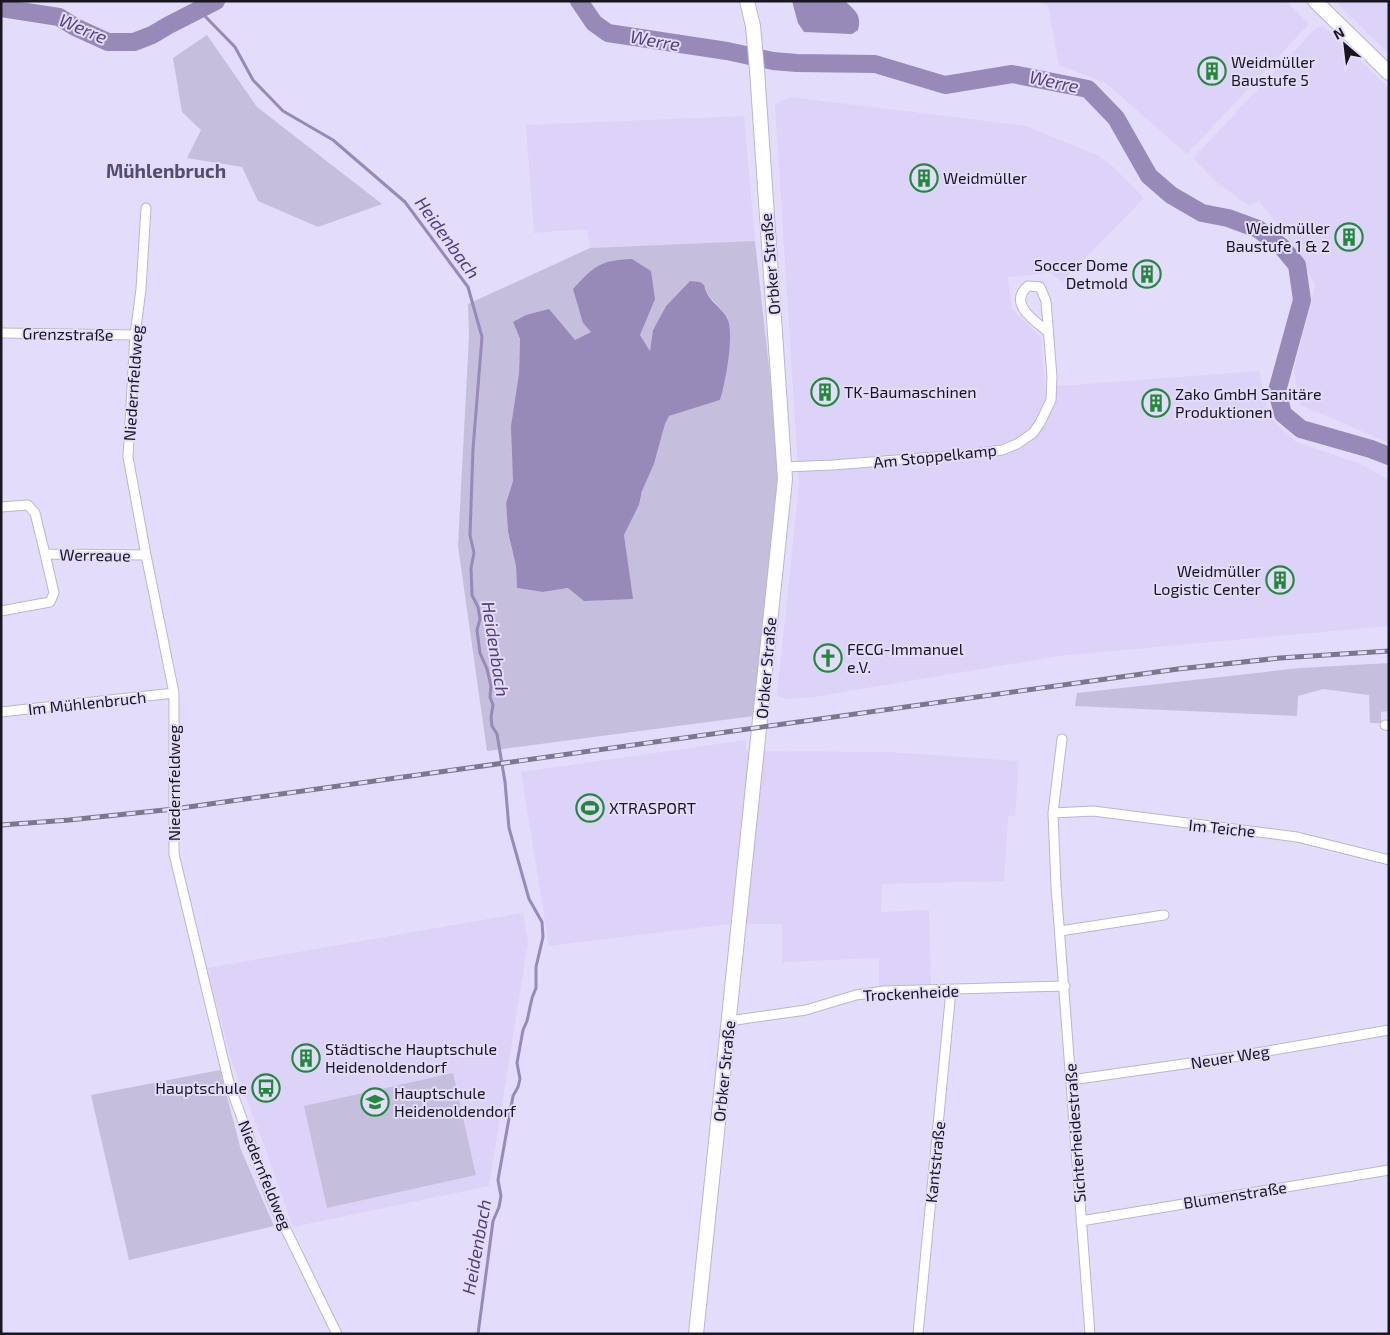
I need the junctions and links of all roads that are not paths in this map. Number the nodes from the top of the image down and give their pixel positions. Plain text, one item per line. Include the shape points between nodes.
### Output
1 (747, 1) edge
2 (1315, 1) edge
3 (1389, 73) edge
4 (146, 208) dead end
5 (1047, 331) junction
6 (1, 333) edge
7 (135, 335) junction
8 (785, 467) junction
9 (1, 507) edge
10 (45, 554) junction
11 (146, 555) junction
12 (1, 611) edge
13 (174, 693) junction
14 (1, 712) edge
15 (1062, 740) dead end
16 (1053, 813) junction
17 (1389, 860) edge
18 (1164, 915) dead end
19 (1060, 932) junction
20 (1065, 986) junction
21 (951, 990) junction
22 (729, 1021) junction
23 (1389, 1030) edge
24 (1071, 1080) junction
25 (1389, 1170) edge
26 (1081, 1221) junction
27 (337, 1334) edge
28 (696, 1334) edge
29 (918, 1334) edge
30 (1090, 1334) edge

1 - 8 street, Orbker Straße via 757,70
2 - 3 street
4 - 7 street, Niedernfeldweg
5 - 5 street, Am Stoppelkamp via 1044,294 1040,287 1028,286 1021,295 1022,306
5 - 8 street, Am Stoppelkamp via 1051,400 1037,428 1017,444 1002,450 973,454
6 - 7 street, Grenzstraße
7 - 11 street, Niedernfeldweg via 128,457
8 - 22 street, Orbker Straße
9 - 10 street, Werreaue via 28,505 35,513
10 - 11 street, Werreaue
10 - 12 street, Werreaue via 54,592 50,602
11 - 13 street, Niedernfeldweg
13 - 14 street, Im Mühlenbruch
13 - 27 street, Niedernfeldweg via 174,854 228,1078 271,1199
15 - 16 street, Sichterheidestraße
16 - 17 street, Im Teiche via 1093,811 1297,837
16 - 19 street, Sichterheidestraße
18 - 19 street
19 - 20 street, Sichterheidestraße
20 - 21 street, Trockenheide
20 - 24 street, Sichterheidestraße
21 - 22 street, Trockenheide via 884,991 856,995 806,1010
21 - 29 street, Kantstraße
22 - 28 street, Orbker Straße
23 - 24 street, Neuer Weg
24 - 26 street, Sichterheidestraße
25 - 26 street, Blumenstraße
26 - 30 street, Sichterheidestraße

